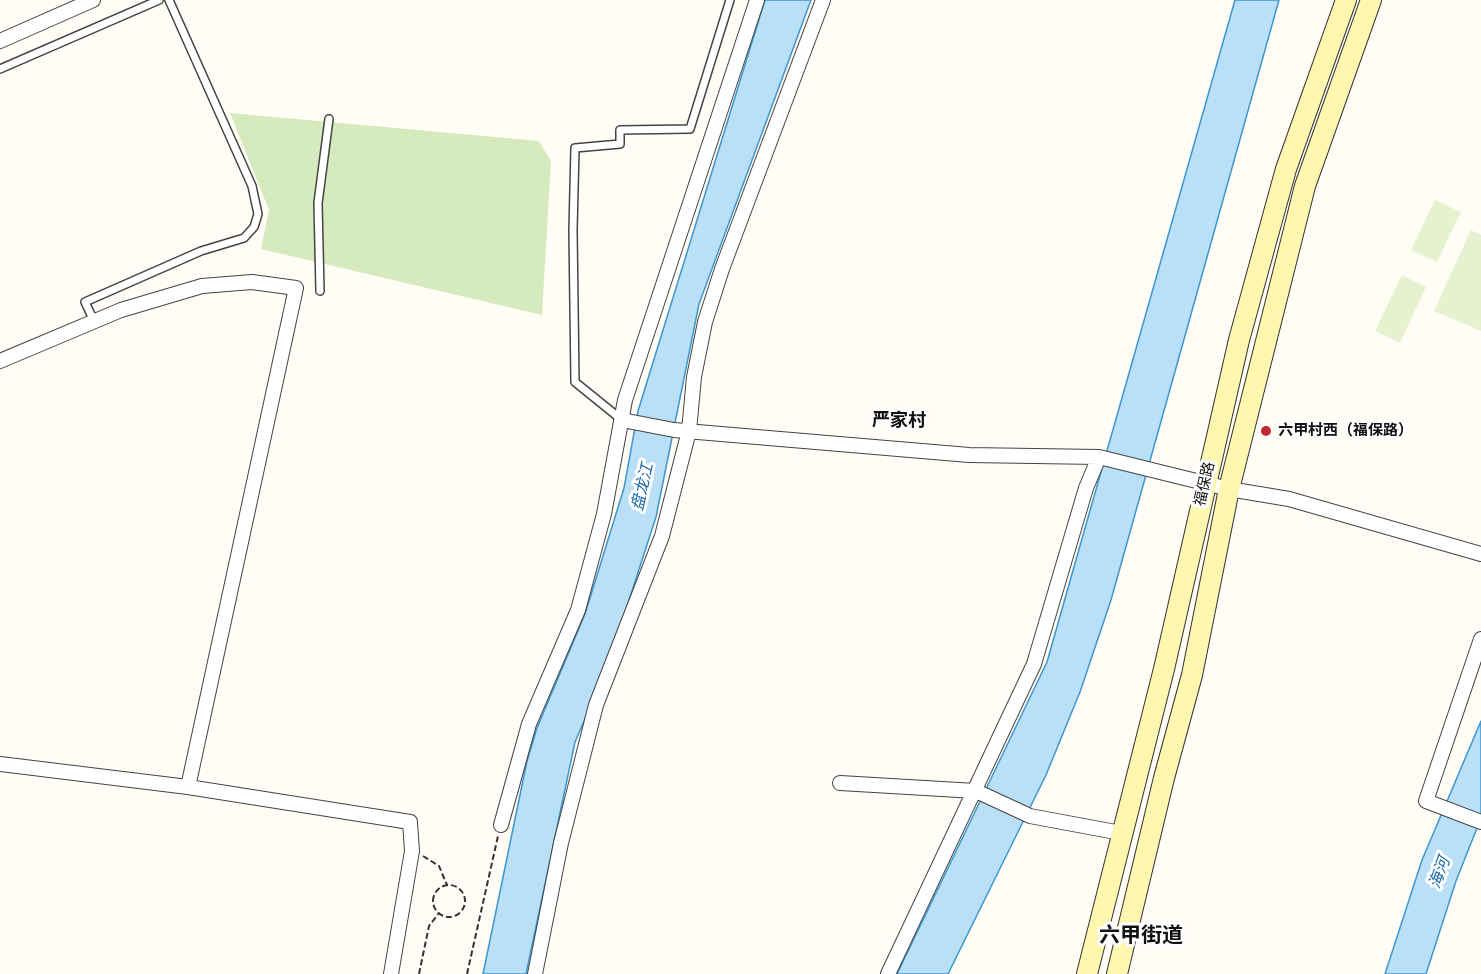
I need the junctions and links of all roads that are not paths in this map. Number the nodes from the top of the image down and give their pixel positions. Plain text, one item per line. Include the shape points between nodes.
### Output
1 (93, 0) edge
2 (159, 0) edge
3 (169, 0) edge
4 (730, 0) edge
5 (757, 0) edge
6 (823, 0) edge
7 (1346, 0) edge
8 (1371, 0) edge
9 (0, 41) edge
10 (0, 69) edge
11 (329, 119) dead end
12 (320, 291) dead end
13 (94, 321) junction
14 (0, 361) edge
15 (622, 420) junction
16 (689, 431) junction
17 (1099, 457) junction
18 (1205, 482) junction
19 (1229, 489) junction
20 (1481, 554) edge
21 (1481, 639) edge
22 (0, 764) edge
23 (840, 783) dead end
24 (188, 787) junction
25 (975, 791) junction
26 (1481, 822) edge
27 (501, 825) road end
28 (1121, 833) junction
29 (391, 974) edge
30 (535, 974) edge
31 (888, 974) edge
32 (1087, 974) edge
33 (1117, 974) edge

1 - 9 street
2 - 10 lane
3 - 13 lane via 252,186 258,214 254,227 244,238 201,251 85,302
4 - 15 lane via 690,129 620,130 620,144 575,148 575,382
5 - 15 street
6 - 16 street via 705,322
7 - 18 main road, 福保路 via 1286,169
8 - 19 main road, 福保路 via 1305,186
11 - 12 lane via 318,202
13 - 14 street
13 - 24 street via 202,286 252,282 296,288
15 - 16 street
15 - 27 street via 604,514 578,610 528,724
16 - 17 street via 969,455
16 - 30 street via 662,536 596,705 561,843
17 - 18 street
17 - 25 street via 1086,488 1034,664
18 - 19 street
18 - 28 main road, 福保路 via 1164,669
19 - 20 street via 1289,500
19 - 33 main road, 福保路 via 1192,675
21 - 26 street via 1426,801
22 - 24 street
23 - 25 street
24 - 29 street via 410,822 412,851
25 - 28 street via 1030,816
25 - 31 street
28 - 32 main road, 福保路

